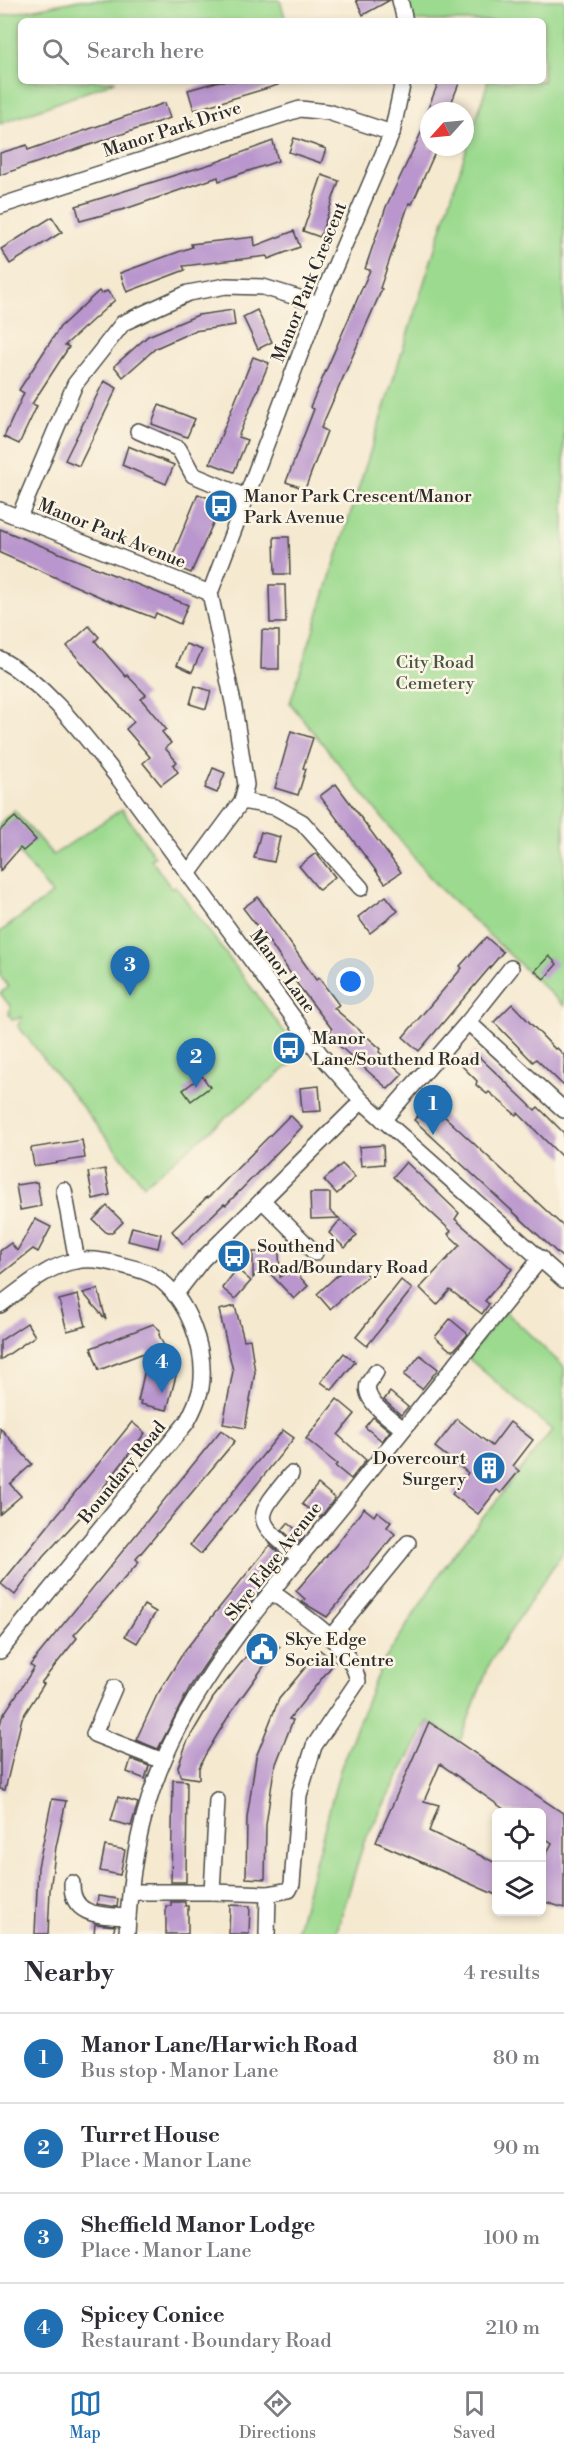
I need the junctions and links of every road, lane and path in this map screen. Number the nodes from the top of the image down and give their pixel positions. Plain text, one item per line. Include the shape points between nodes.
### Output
1 (400, 0) edge
2 (404, 18) edge
3 (402, 84) edge
4 (392, 134) junction
5 (0, 206) edge
6 (320, 304) junction
7 (138, 432) dead end
8 (246, 497) junction
9 (0, 510) edge
10 (19, 517) junction
11 (210, 593) junction
12 (0, 659) edge
13 (242, 801) junction
14 (188, 874) junction
15 (362, 888) dead end
16 (511, 968) dead end
17 (468, 1022) junction
18 (362, 1101) junction
19 (564, 1110) edge
20 (383, 1120) junction
21 (64, 1190) dead end
22 (262, 1200) junction
23 (315, 1253) dead end
24 (541, 1258) junction
25 (76, 1261) junction
26 (564, 1280) edge
27 (175, 1295) junction
28 (0, 1305) edge
29 (376, 1372) dead end
30 (403, 1429) junction
31 (291, 1474) dead end
32 (408, 1544) dead end
33 (300, 1558) junction
34 (272, 1592) junction
35 (330, 1638) junction
36 (0, 1651) edge
37 (114, 1688) dead end
38 (163, 1761) junction
39 (218, 1800) dead end
40 (72, 1883) dead end
41 (130, 1892) junction
42 (212, 1892) junction
43 (268, 1894) junction
44 (128, 1917) junction
45 (127, 1934) edge
46 (267, 1934) edge

1 - 2 street
3 - 4 street, Manor Park Crescent
4 - 5 street, Manor Park Drive via 328,112 300,108
4 - 6 street, Manor Park Crescent
6 - 8 street, Manor Park Crescent
6 - 10 street via 263,287 226,286 188,293 123,323 75,384
7 - 8 street via 179,449 193,475
8 - 11 street, Manor Park Crescent
9 - 10 street, Manor Park Avenue
10 - 11 street, Manor Park Avenue
11 - 13 street via 243,755 246,785
12 - 14 street, Manor Lane via 33,682 89,742
13 - 14 street
13 - 15 street via 275,807 302,822
14 - 18 street, Manor Lane via 320,1054
16 - 17 street
17 - 19 street
17 - 20 street
18 - 20 street, Manor Lane
18 - 22 street
20 - 24 street, Manor Lane
21 - 25 street
22 - 23 street
22 - 27 street via 202,1260
24 - 26 street, Manor Lane
24 - 30 street, Skye Edge Avenue
25 - 27 street via 110,1262 141,1270
25 - 28 street via 44,1274
27 - 36 street, Boundary Road via 186,1312 201,1356 197,1402 187,1422
29 - 30 street via 368,1384 368,1393
30 - 33 street, Skye Edge Avenue
31 - 33 street via 262,1514 267,1531
32 - 35 street
33 - 34 street, Skye Edge Avenue
34 - 35 street
34 - 38 street, Skye Edge Avenue via 198,1692
35 - 43 street via 354,1665 358,1681 314,1746 299,1795 292,1884 289,1890
37 - 38 street via 94,1734
38 - 41 street, Skye Edge Avenue via 145,1812
39 - 42 street
40 - 44 street via 72,1894 91,1914
41 - 42 street
41 - 44 street, Skye Edge Avenue
42 - 43 street
43 - 46 street
44 - 45 street, Skye Edge Avenue

